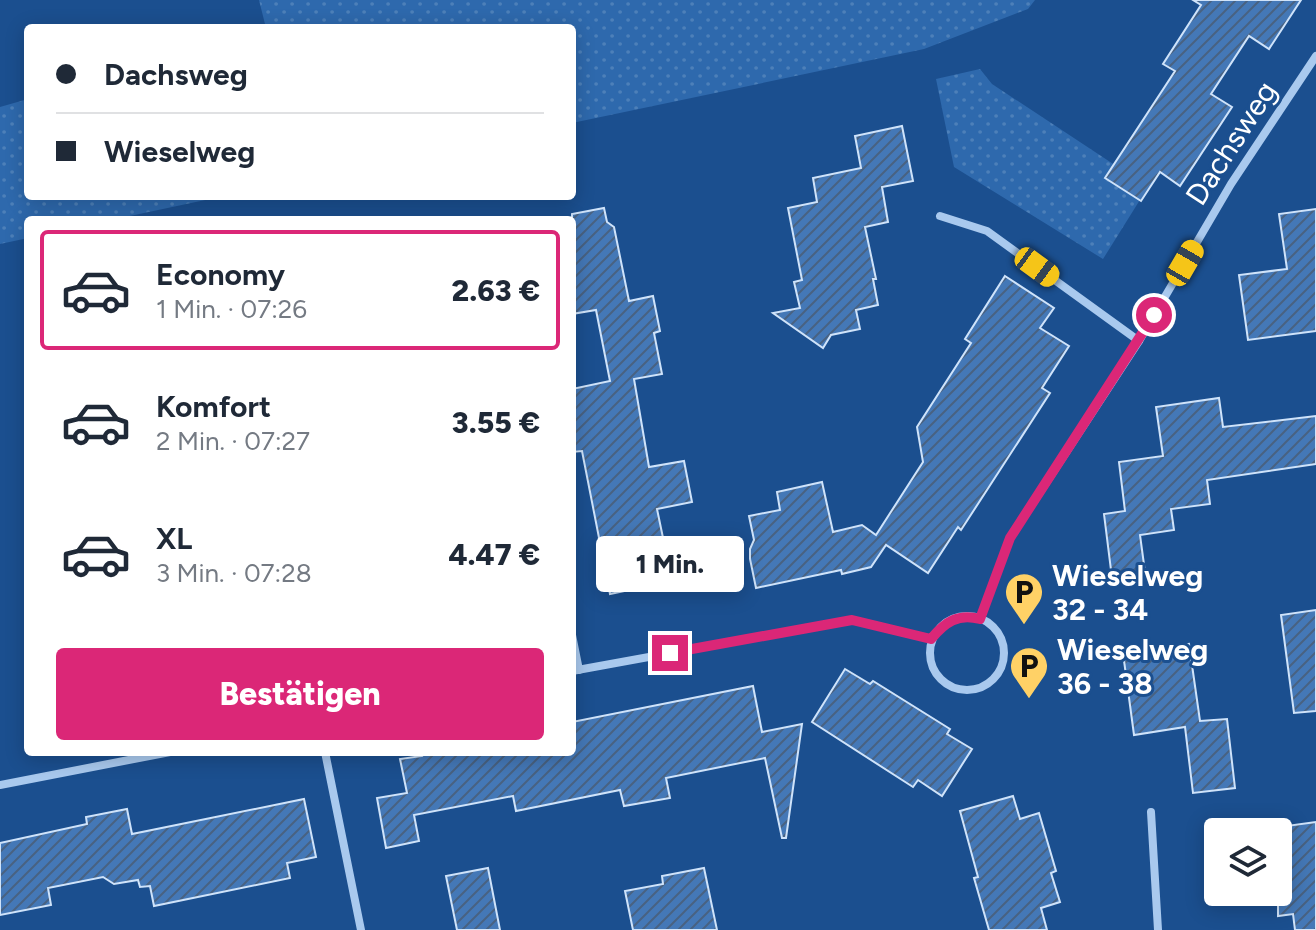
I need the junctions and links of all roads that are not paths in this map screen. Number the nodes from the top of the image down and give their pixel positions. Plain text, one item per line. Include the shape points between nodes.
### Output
1 (1316, 56) edge
2 (940, 216) dead end
3 (1139, 341) junction
4 (980, 619) junction
5 (931, 639) junction
6 (576, 671) edge
7 (149, 756) edge
8 (326, 756) edge
9 (0, 785) edge
10 (1151, 812) dead end
11 (361, 930) edge
12 (1158, 930) edge

1 - 3 street, Dachsweg via 1231,184
2 - 3 street via 987,231
3 - 4 street, Dachsweg via 1010,538
4 - 5 street via 956,618
4 - 5 street via 998,634 1004,657 994,679 981,687 959,690 938,677 929,655
5 - 6 street via 852,620
7 - 9 street
8 - 11 street
10 - 12 street

